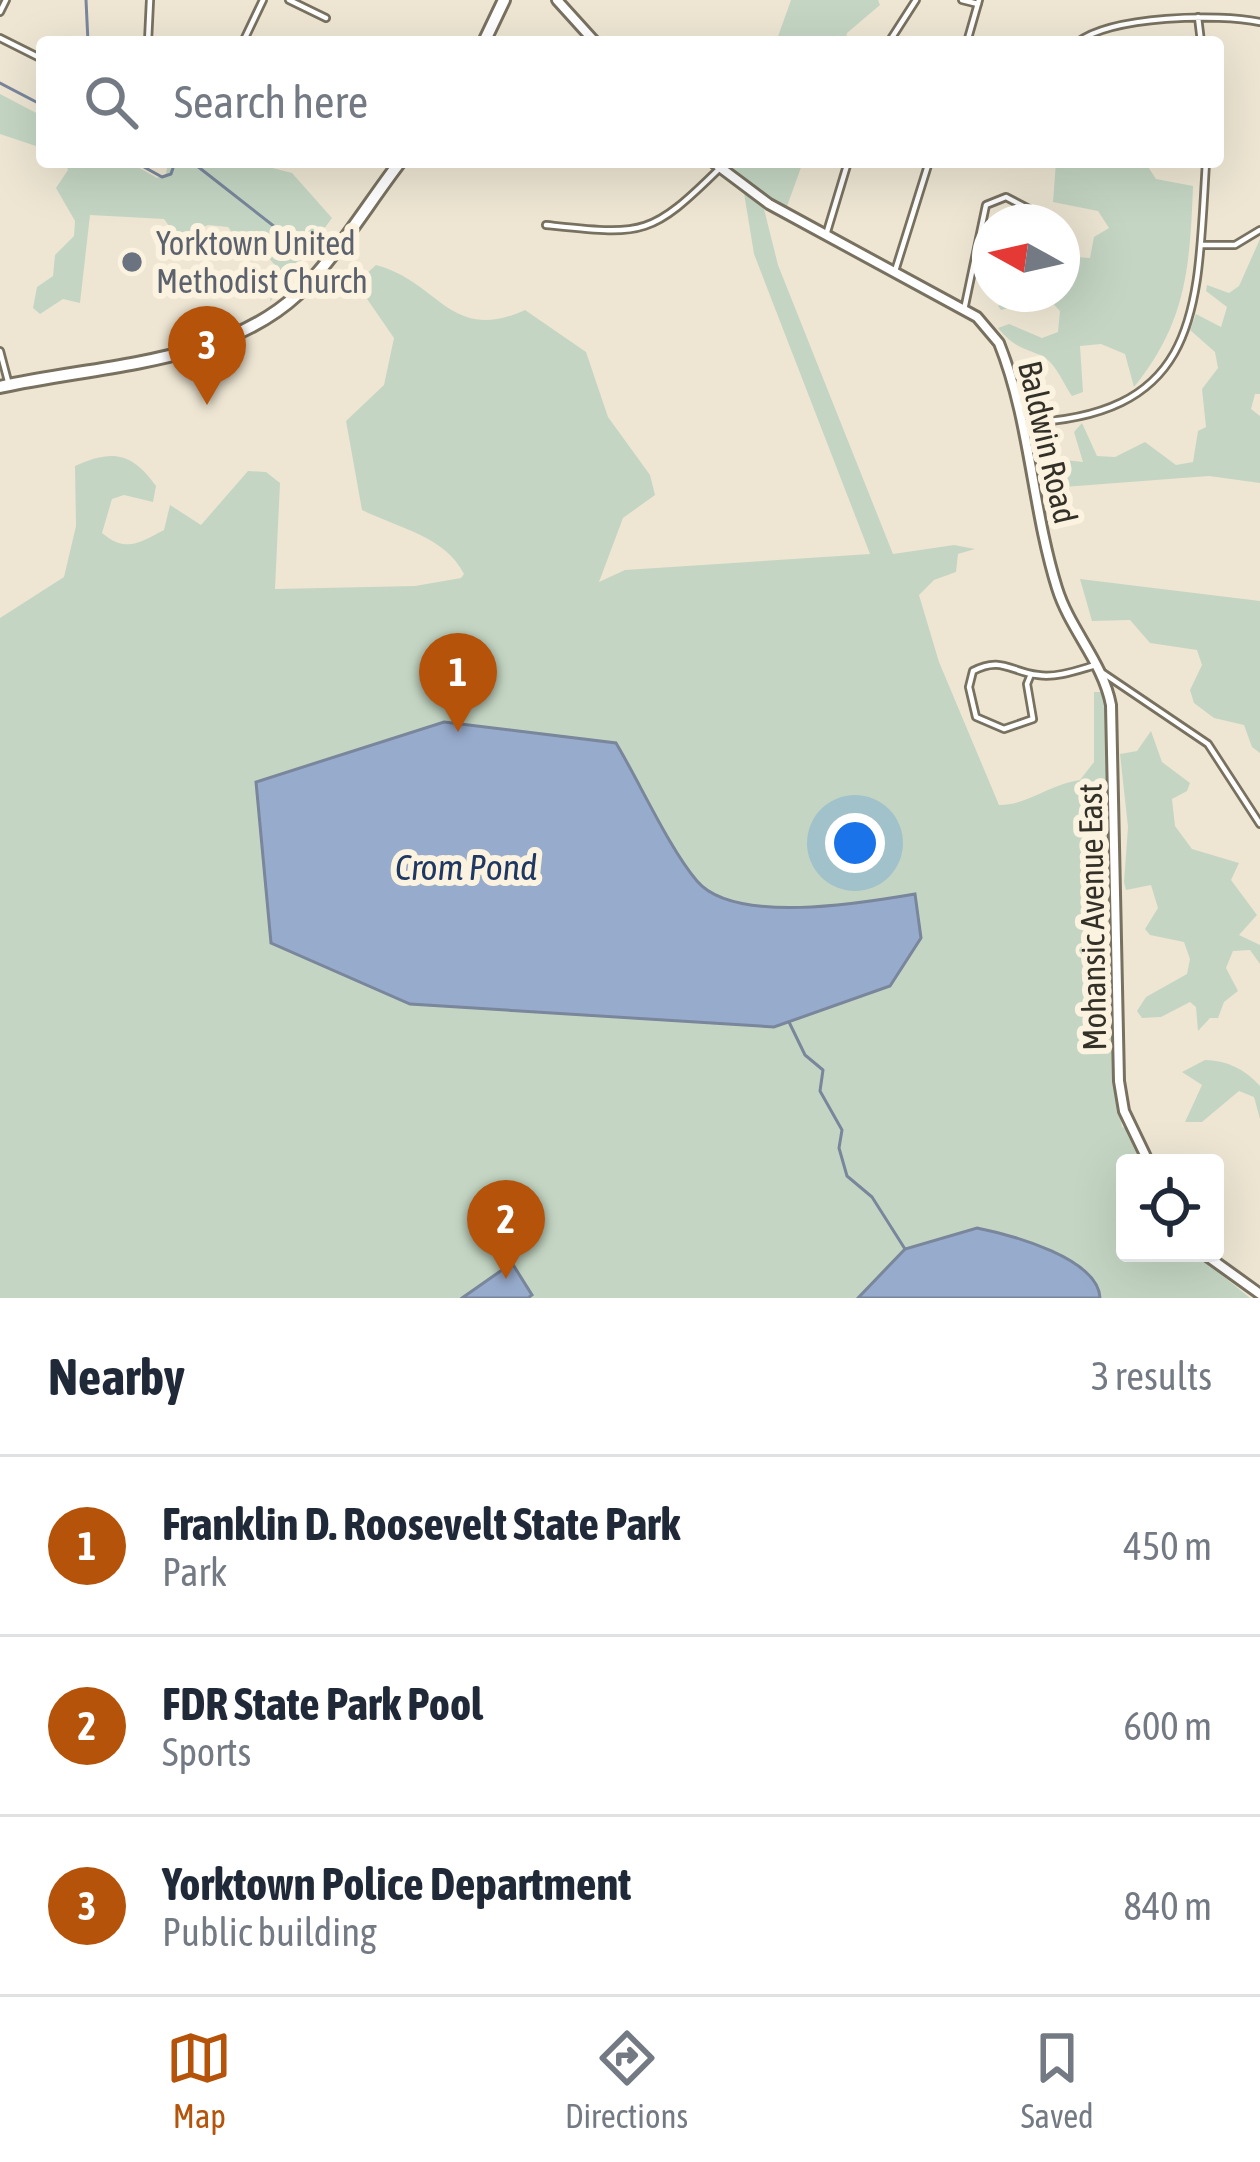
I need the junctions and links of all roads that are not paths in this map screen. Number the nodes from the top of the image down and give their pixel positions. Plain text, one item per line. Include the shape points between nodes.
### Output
1 (6, 0) edge
2 (149, 0) edge
3 (262, 0) edge
4 (289, 0) edge
5 (504, 0) edge
6 (557, 0) edge
7 (916, 0) edge
8 (962, 0) edge
9 (979, 2) edge
10 (0, 11) edge
11 (1198, 17) junction
12 (326, 18) dead end
13 (1260, 22) edge
14 (148, 36) edge
15 (246, 36) edge
16 (487, 36) edge
17 (590, 36) edge
18 (893, 36) edge
19 (970, 36) edge
20 (1089, 36) edge
21 (1200, 36) edge
22 (0, 38) edge
23 (36, 56) edge
24 (395, 168) edge
25 (713, 168) edge
26 (721, 168) edge
27 (846, 168) edge
28 (927, 168) edge
29 (1206, 168) edge
30 (988, 204) edge
31 (1019, 204) edge
32 (545, 225) dead end
33 (1260, 230) edge
34 (826, 235) junction
35 (1201, 245) junction
36 (972, 272) edge
37 (894, 273) junction
38 (964, 310) junction
39 (0, 351) edge
40 (4, 386) edge
41 (1020, 423) junction
42 (1098, 668) junction
43 (1031, 674) junction
44 (1260, 824) edge
45 (1145, 1154) edge
46 (1216, 1262) edge
47 (1260, 1294) edge

1 - 10 street
2 - 14 street
3 - 15 street
4 - 12 street
5 - 16 highway
6 - 17 street
7 - 18 street
8 - 9 street
9 - 19 street
11 - 13 street
11 - 20 street
11 - 21 street
22 - 23 street
24 - 40 highway via 305,286 259,323 191,348
25 - 32 street via 650,228
26 - 34 street, Baldwin Road
27 - 34 street
28 - 37 street
29 - 35 street
30 - 31 street via 1006,197
33 - 35 street via 1235,245
34 - 37 street, Baldwin Road
35 - 41 street via 1189,322 1176,354 1145,389 1091,416
36 - 38 street
37 - 38 street, Baldwin Road
38 - 41 street, Baldwin Road via 995,333
39 - 40 street
41 - 42 street, Baldwin Road via 1057,587
42 - 43 street
42 - 44 street, Baldwin Road via 1208,744
42 - 45 street, Mohansic Avenue East via 1112,720 1120,1091
43 - 43 street via 999,662 973,670 968,687 976,717 1004,729 1033,719
46 - 47 street

